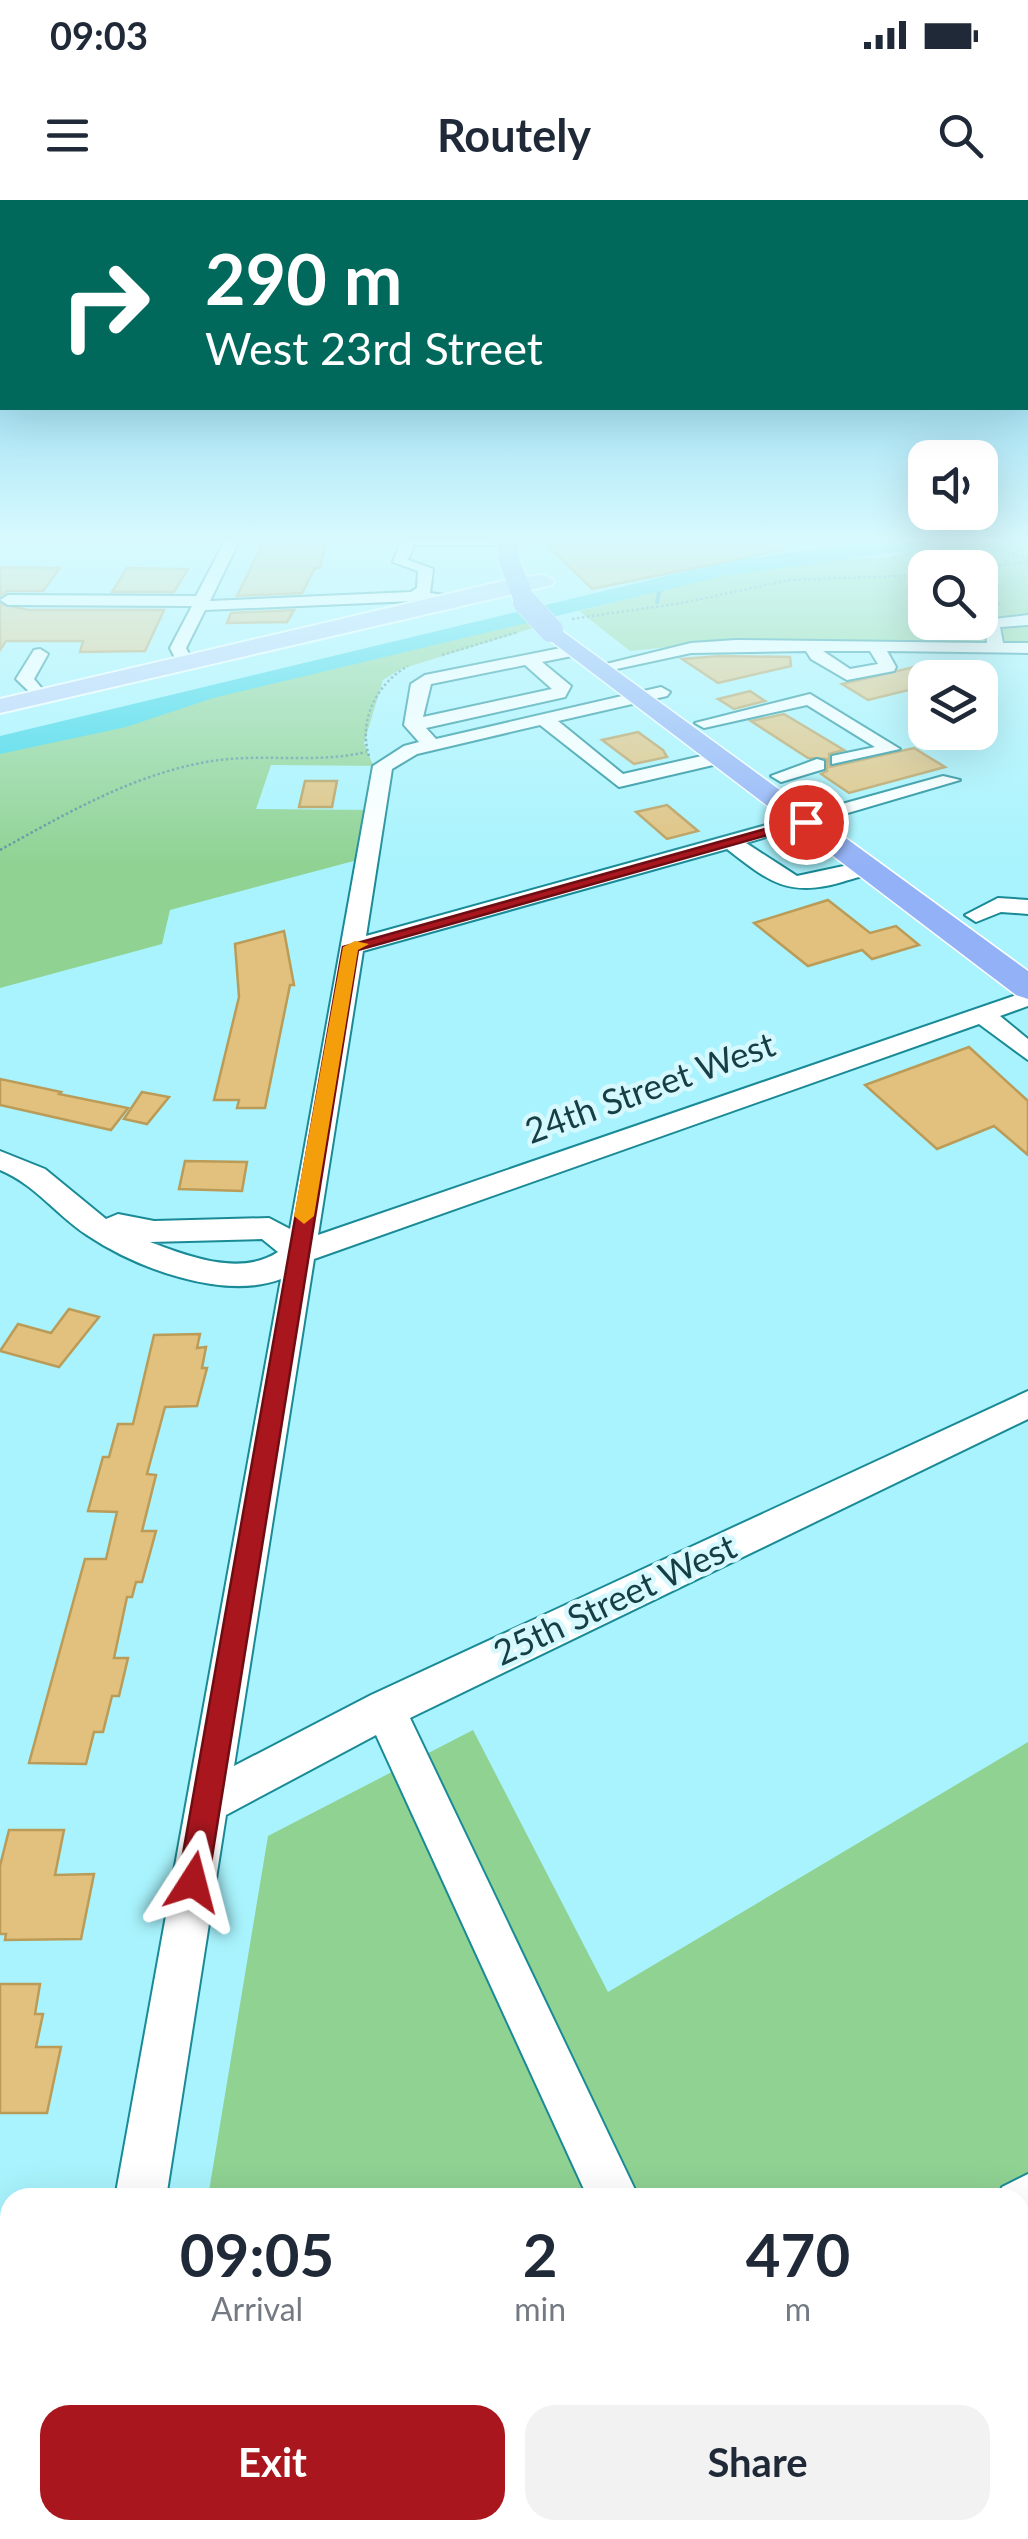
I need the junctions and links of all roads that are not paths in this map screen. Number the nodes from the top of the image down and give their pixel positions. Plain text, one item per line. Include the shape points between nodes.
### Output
1 (178, 648) edge
2 (245, 648) edge
3 (556, 648) edge
4 (585, 648) edge
5 (813, 648) edge
6 (876, 648) edge
7 (40, 654) dead end
8 (529, 660) junction
9 (185, 662) junction
10 (649, 695) junction
11 (40, 696) junction
12 (0, 706) edge
13 (545, 720) junction
14 (704, 723) junction
15 (413, 725) junction
16 (432, 745) junction
17 (718, 758) junction
18 (840, 760) dead end
19 (817, 765) dead end
20 (781, 776) junction
21 (950, 780) dead end
22 (821, 818) junction
23 (733, 842) junction
24 (866, 867) junction
25 (1028, 907) edge
26 (976, 915) junction
27 (351, 947) junction
28 (1028, 952) edge
29 (1028, 988) edge
30 (1028, 998) edge
31 (981, 1013) junction
32 (1028, 1052) edge
33 (0, 1160) edge
34 (82, 1217) junction
35 (298, 1253) junction
36 (1028, 1404) edge
37 (385, 1709) junction
38 (206, 1803) junction
39 (142, 2188) edge
40 (609, 2188) edge

1 - 9 street
2 - 9 main road
3 - 8 street
4 - 10 highway
5 - 6 street via 847,676 888,666
7 - 11 street via 25,678
8 - 15 street via 425,680
8 - 15 street via 562,686 559,692
9 - 11 main road
10 - 13 street
10 - 14 highway
10 - 17 highway
11 - 12 main road
13 - 16 street
13 - 17 street via 619,781
14 - 18 street via 810,699 891,749
14 - 20 highway
15 - 16 street
16 - 27 street via 374,759
17 - 22 highway
19 - 20 street
20 - 22 highway
21 - 22 street
22 - 23 street
22 - 24 highway
22 - 26 highway
23 - 24 street via 802,888
23 - 27 street
24 - 29 highway
25 - 26 street via 998,906
26 - 28 highway
27 - 35 street
30 - 31 street, 24th Street West
31 - 32 street
31 - 35 street, 24th Street West
33 - 34 street, 24th Street West via 52,1184
34 - 35 street via 154,1232 269,1228
34 - 35 street, 24th Street West via 147,1252 228,1274 262,1276
35 - 38 street
36 - 37 street, 25th Street West
37 - 38 street, 25th Street West
37 - 40 street
38 - 39 street

